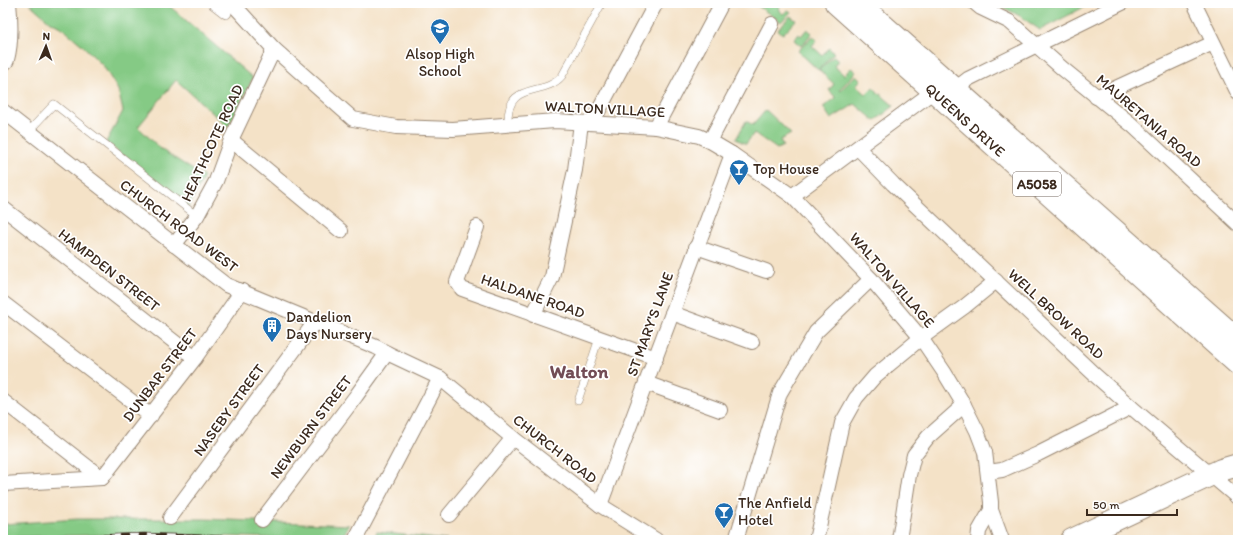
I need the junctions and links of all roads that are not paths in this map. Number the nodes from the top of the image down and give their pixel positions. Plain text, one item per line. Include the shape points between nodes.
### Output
1 (5, 3) edge
2 (213, 3) edge
3 (602, 3) edge
4 (656, 3) edge
5 (722, 3) edge
6 (836, 3) edge
7 (858, 3) edge
8 (975, 3) edge
9 (1122, 3) edge
10 (1194, 3) edge
11 (233, 6) edge
12 (772, 24) dead end
13 (1213, 43) junction
14 (1036, 45) junction
15 (274, 50) junction
16 (3, 59) edge
17 (955, 89) junction
18 (934, 91) junction
19 (1238, 93) edge
20 (1096, 97) junction
21 (3, 111) edge
22 (587, 123) junction
23 (508, 124) junction
24 (656, 127) junction
25 (29, 132) junction
26 (231, 140) junction
27 (710, 141) junction
28 (858, 148) junction
29 (732, 154) junction
30 (792, 196) junction
31 (3, 208) edge
32 (197, 216) junction
33 (1238, 224) edge
34 (477, 227) dead end
35 (341, 231) dead end
36 (174, 245) junction
37 (696, 247) junction
38 (766, 271) dead end
39 (871, 279) junction
40 (996, 281) junction
41 (242, 291) junction
42 (3, 303) edge
43 (672, 313) junction
44 (534, 315) junction
45 (316, 322) junction
46 (599, 338) junction
47 (921, 338) junction
48 (1238, 340) edge
49 (752, 342) dead end
50 (387, 354) junction
51 (195, 358) junction
52 (656, 358) junction
53 (1238, 364) edge
54 (440, 378) junction
55 (646, 383) junction
56 (3, 401) edge
57 (578, 401) dead end
58 (964, 405) junction
59 (1131, 407) junction
60 (720, 410) dead end
61 (151, 416) junction
62 (513, 438) junction
63 (1238, 456) edge
64 (1223, 470) edge
65 (988, 472) junction
66 (102, 478) junction
67 (3, 484) edge
68 (1238, 498) edge
69 (600, 505) junction
70 (991, 510) junction
71 (449, 515) dead end
72 (170, 518) dead end
73 (262, 520) dead end
74 (355, 540) edge
75 (656, 540) edge
76 (736, 540) edge
77 (816, 540) edge
78 (899, 540) edge
79 (978, 540) edge
80 (1002, 540) edge
81 (1073, 540) edge

1 - 16 highway via 6,48
2 - 11 street
3 - 23 lane via 562,76 558,81 516,97 509,111
4 - 22 street
5 - 24 street
6 - 18 highway, QUEENS DRIVE / A5058
7 - 17 highway, QUEENS DRIVE / A5058
8 - 14 street, MAURETANIA ROAD via 1010,22
9 - 14 street
10 - 13 street
11 - 15 street, WALTON VILLAGE
12 - 27 street
13 - 19 street
13 - 20 street
14 - 17 street via 968,79
14 - 20 street, MAURETANIA ROAD
15 - 23 street, WALTON VILLAGE via 353,119 396,127 453,129
15 - 26 street, HEATHCOTE ROAD
17 - 48 highway, QUEENS DRIVE / A5058
18 - 28 street
18 - 53 highway, QUEENS DRIVE / A5058
20 - 33 street, MAURETANIA ROAD via 1132,125
21 - 25 street, CHURCH ROAD WEST
22 - 23 street, WALTON VILLAGE via 556,121
22 - 24 street, WALTON VILLAGE
22 - 44 street via 552,277
24 - 27 street, WALTON VILLAGE via 699,136
25 - 32 lane via 54,104
25 - 36 street, CHURCH ROAD WEST
26 - 32 street, HEATHCOTE ROAD via 216,181
26 - 35 street
27 - 29 street, WALTON VILLAGE
28 - 30 street
28 - 40 street, WELL BROW ROAD
29 - 30 street, WALTON VILLAGE
29 - 37 street, ST MARY'S LANE
30 - 39 street, WALTON VILLAGE
31 - 51 street, HAMPDEN STREET
32 - 36 street, HEATHCOTE ROAD
34 - 44 street, HALDANE ROAD via 457,282 462,289
36 - 41 street, CHURCH ROAD WEST via 226,285
37 - 38 street
37 - 43 street, ST MARY'S LANE
39 - 47 street, WALTON VILLAGE
39 - 76 street via 816,332 780,392
40 - 47 street
40 - 59 street, WELL BROW ROAD
41 - 45 street, CHURCH ROAD WEST
41 - 51 street, DUNBAR STREET
42 - 61 street
43 - 49 street
43 - 52 street, ST MARY'S LANE
44 - 46 street, HALDANE ROAD
45 - 50 street, CHURCH ROAD WEST
45 - 72 street, NASEBY STREET
46 - 52 street, HALDANE ROAD
46 - 57 lane
47 - 58 street, WALTON VILLAGE
47 - 77 street via 875,376 856,398 842,423
50 - 54 street, CHURCH ROAD WEST
50 - 73 street, NEWBURN STREET
51 - 61 street, DUNBAR STREET
52 - 55 street, ST MARY'S LANE
54 - 62 street, CHURCH ROAD
54 - 74 street
55 - 60 street
55 - 69 street, ST MARY'S LANE
56 - 66 street
58 - 65 street, WALTON VILLAGE via 985,452
58 - 78 street via 928,437 914,456
59 - 64 street, WELL BROW ROAD
59 - 65 street via 1038,454 1002,470
61 - 66 street, DUNBAR STREET
62 - 69 street, CHURCH ROAD
62 - 71 street
63 - 64 highway
64 - 68 street, WELL BROW ROAD
64 - 81 highway
65 - 70 street, WALTON VILLAGE
66 - 67 street
69 - 75 street, CHURCH ROAD
70 - 79 street
70 - 80 street, WALTON VILLAGE

